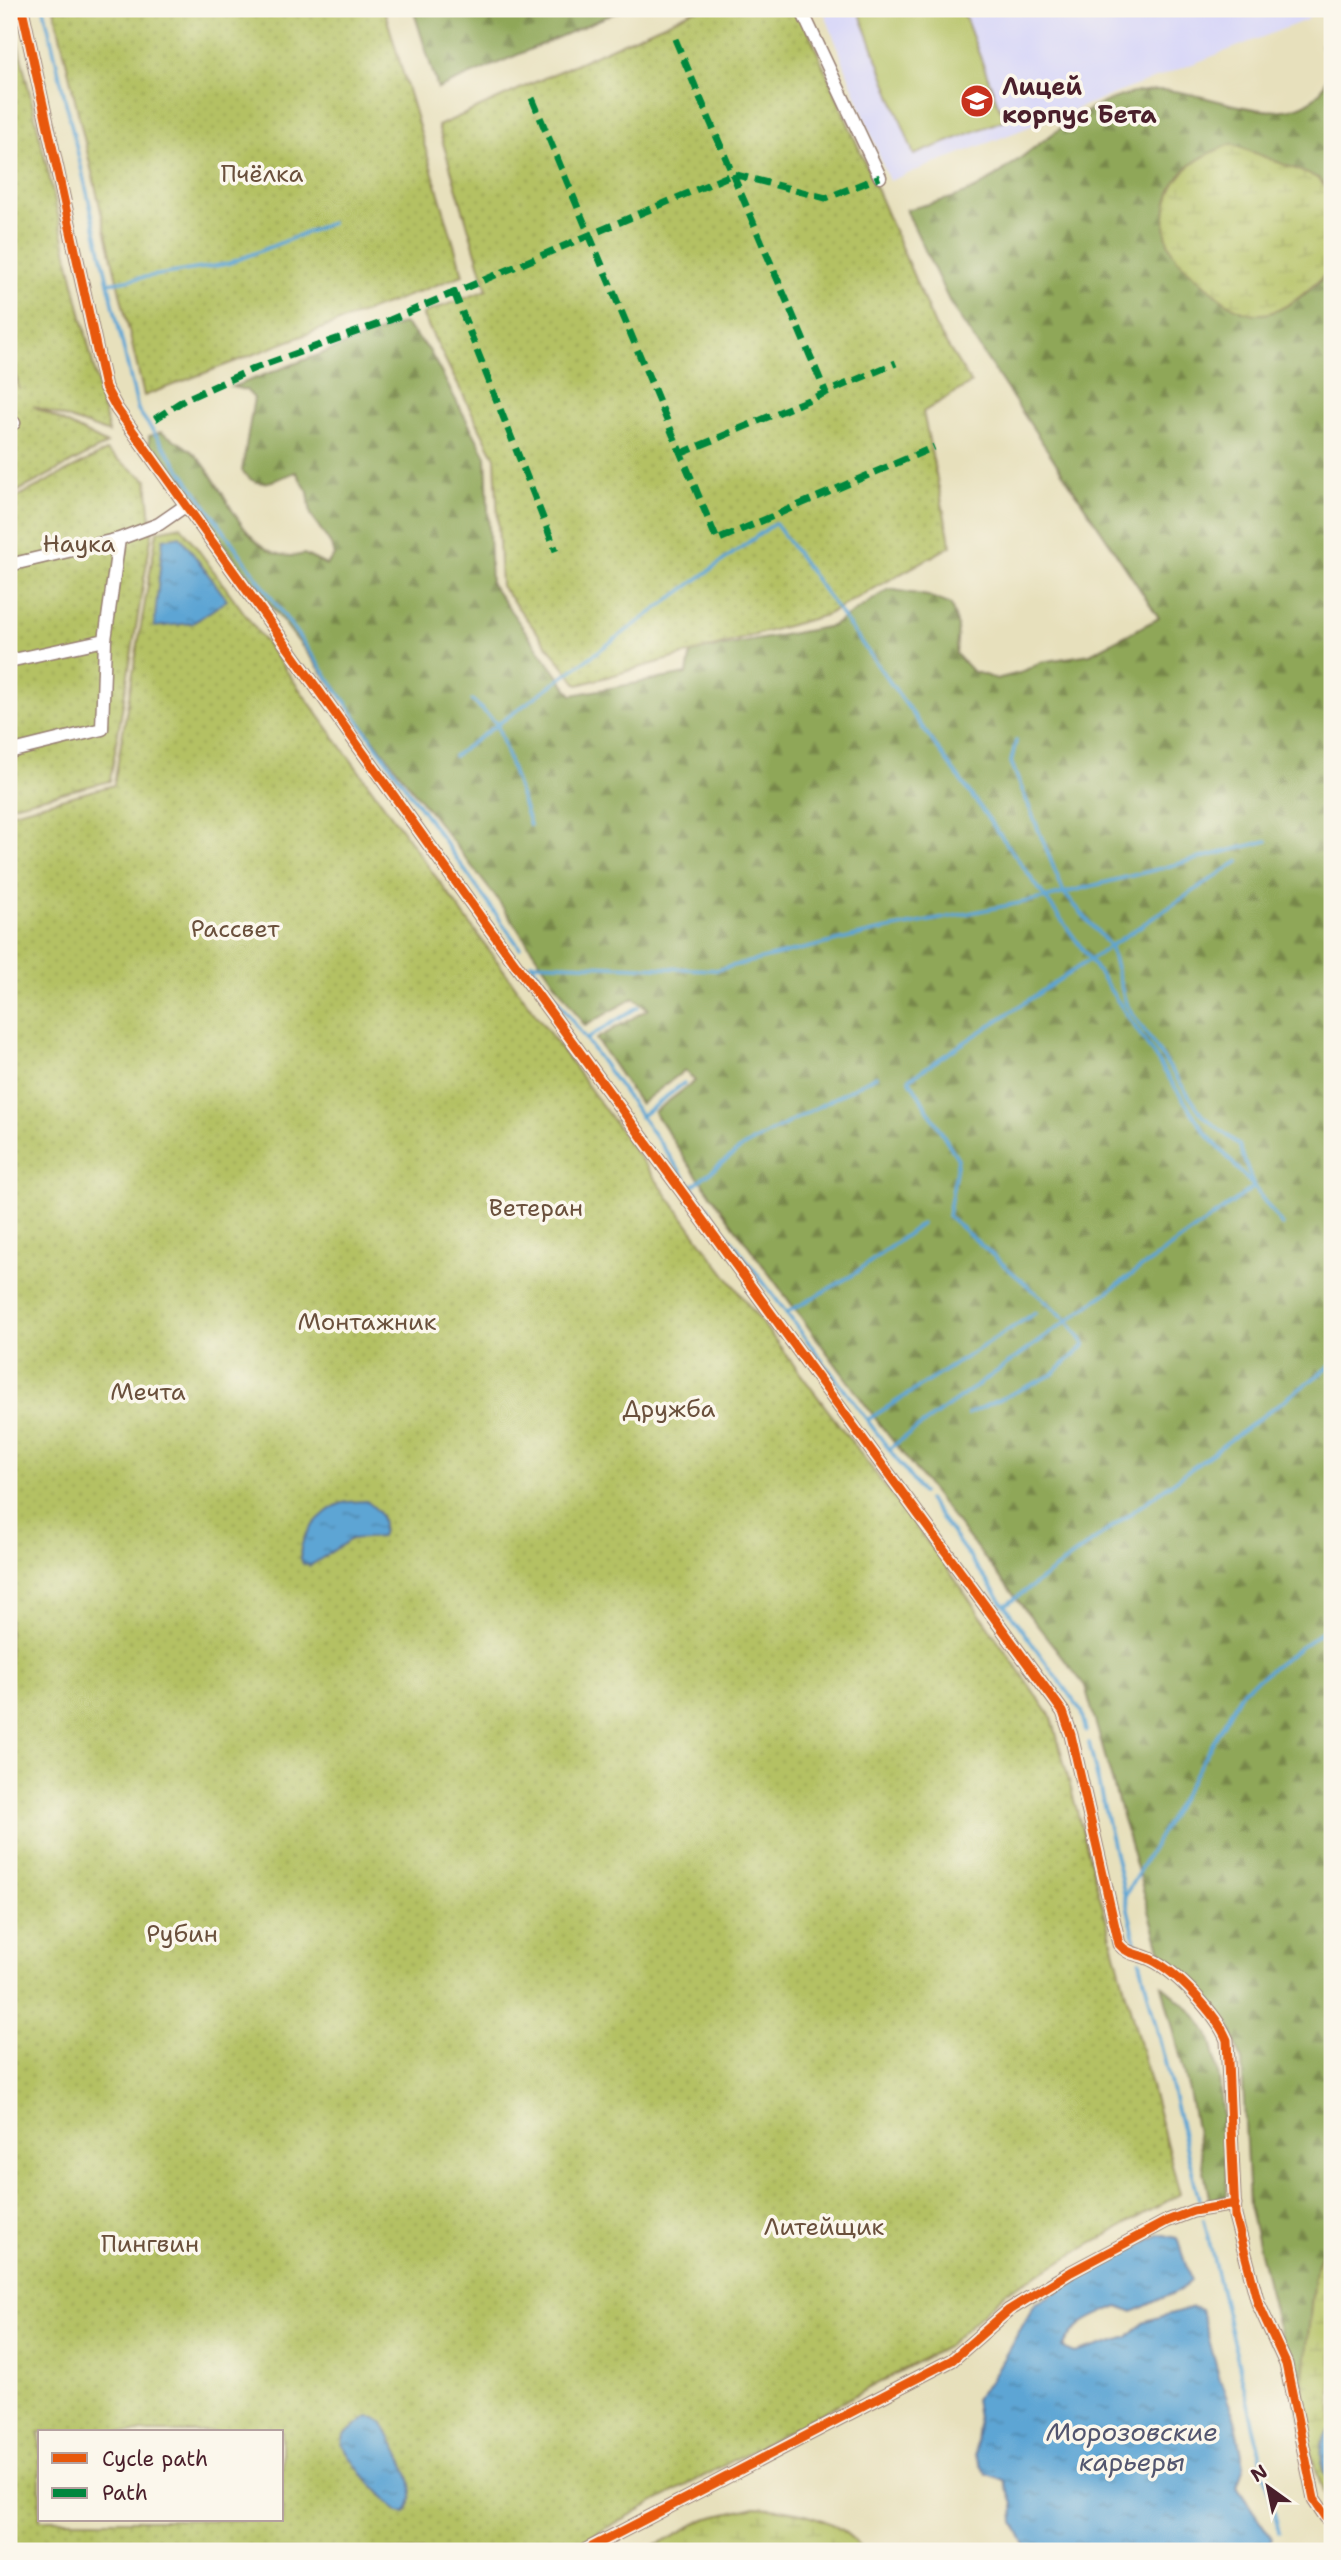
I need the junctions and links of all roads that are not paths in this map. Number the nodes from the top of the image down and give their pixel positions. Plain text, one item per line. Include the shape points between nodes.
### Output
1 (22, 9) edge
2 (801, 9) edge
3 (880, 177) dead end
4 (185, 506) junction
5 (119, 539) junction
6 (9, 565) edge
7 (105, 640) junction
8 (9, 662) edge
9 (9, 752) edge
10 (1235, 2204) junction
11 (1332, 2520) edge
12 (584, 2551) edge

1 - 4 street via 105,387
2 - 3 street
4 - 5 street via 159,524
4 - 10 street via 1063,1712 1119,1944 1126,1953 1166,1968 1220,2024 1227,2040
5 - 6 street
5 - 7 street
7 - 8 street
7 - 9 street via 102,729
10 - 11 street via 1258,2302 1286,2364 1314,2499
10 - 12 street via 1193,2211 1071,2272 1009,2310 952,2360

